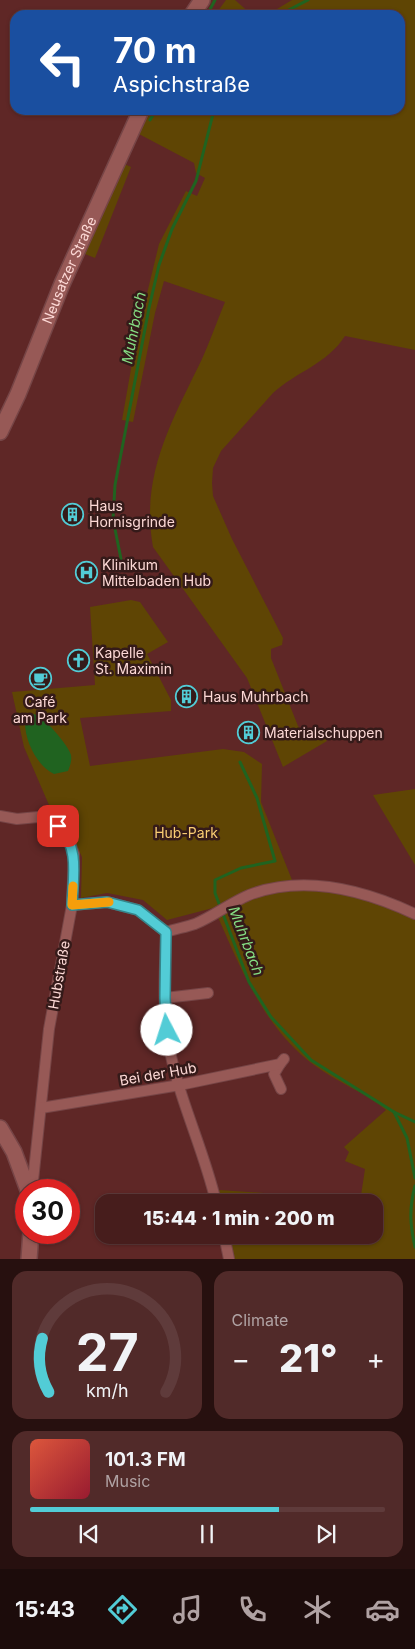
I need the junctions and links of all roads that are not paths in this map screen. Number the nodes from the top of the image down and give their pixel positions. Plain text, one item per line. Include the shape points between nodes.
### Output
1 (139, 115) edge
2 (0, 432) edge
3 (0, 816) edge
4 (72, 905) junction
5 (415, 914) edge
6 (166, 932) junction
7 (208, 993) dead end
8 (165, 998) junction
9 (180, 1085) junction
10 (280, 1089) dead end
11 (41, 1108) junction
12 (0, 1128) edge
13 (24, 1179) edge
14 (33, 1179) edge
15 (214, 1194) edge
16 (30, 1244) edge
17 (226, 1244) edge
18 (29, 1259) edge
19 (229, 1259) edge

1 - 2 main road, Neusatzer Straße via 62,284
3 - 4 street, Hubstraße via 50,818 66,833 74,854
4 - 6 street via 107,902 138,910
4 - 11 street, Hubstraße via 49,1029
5 - 6 street via 367,895 300,884 250,894 195,924
6 - 8 street
7 - 8 street
8 - 9 street via 169,1046
9 - 10 street, Bei der Hub via 282,1061 274,1074
9 - 11 street, Bei der Hub
9 - 15 street
11 - 14 street, Hubstraße
12 - 13 main road
16 - 18 main road
17 - 19 street

